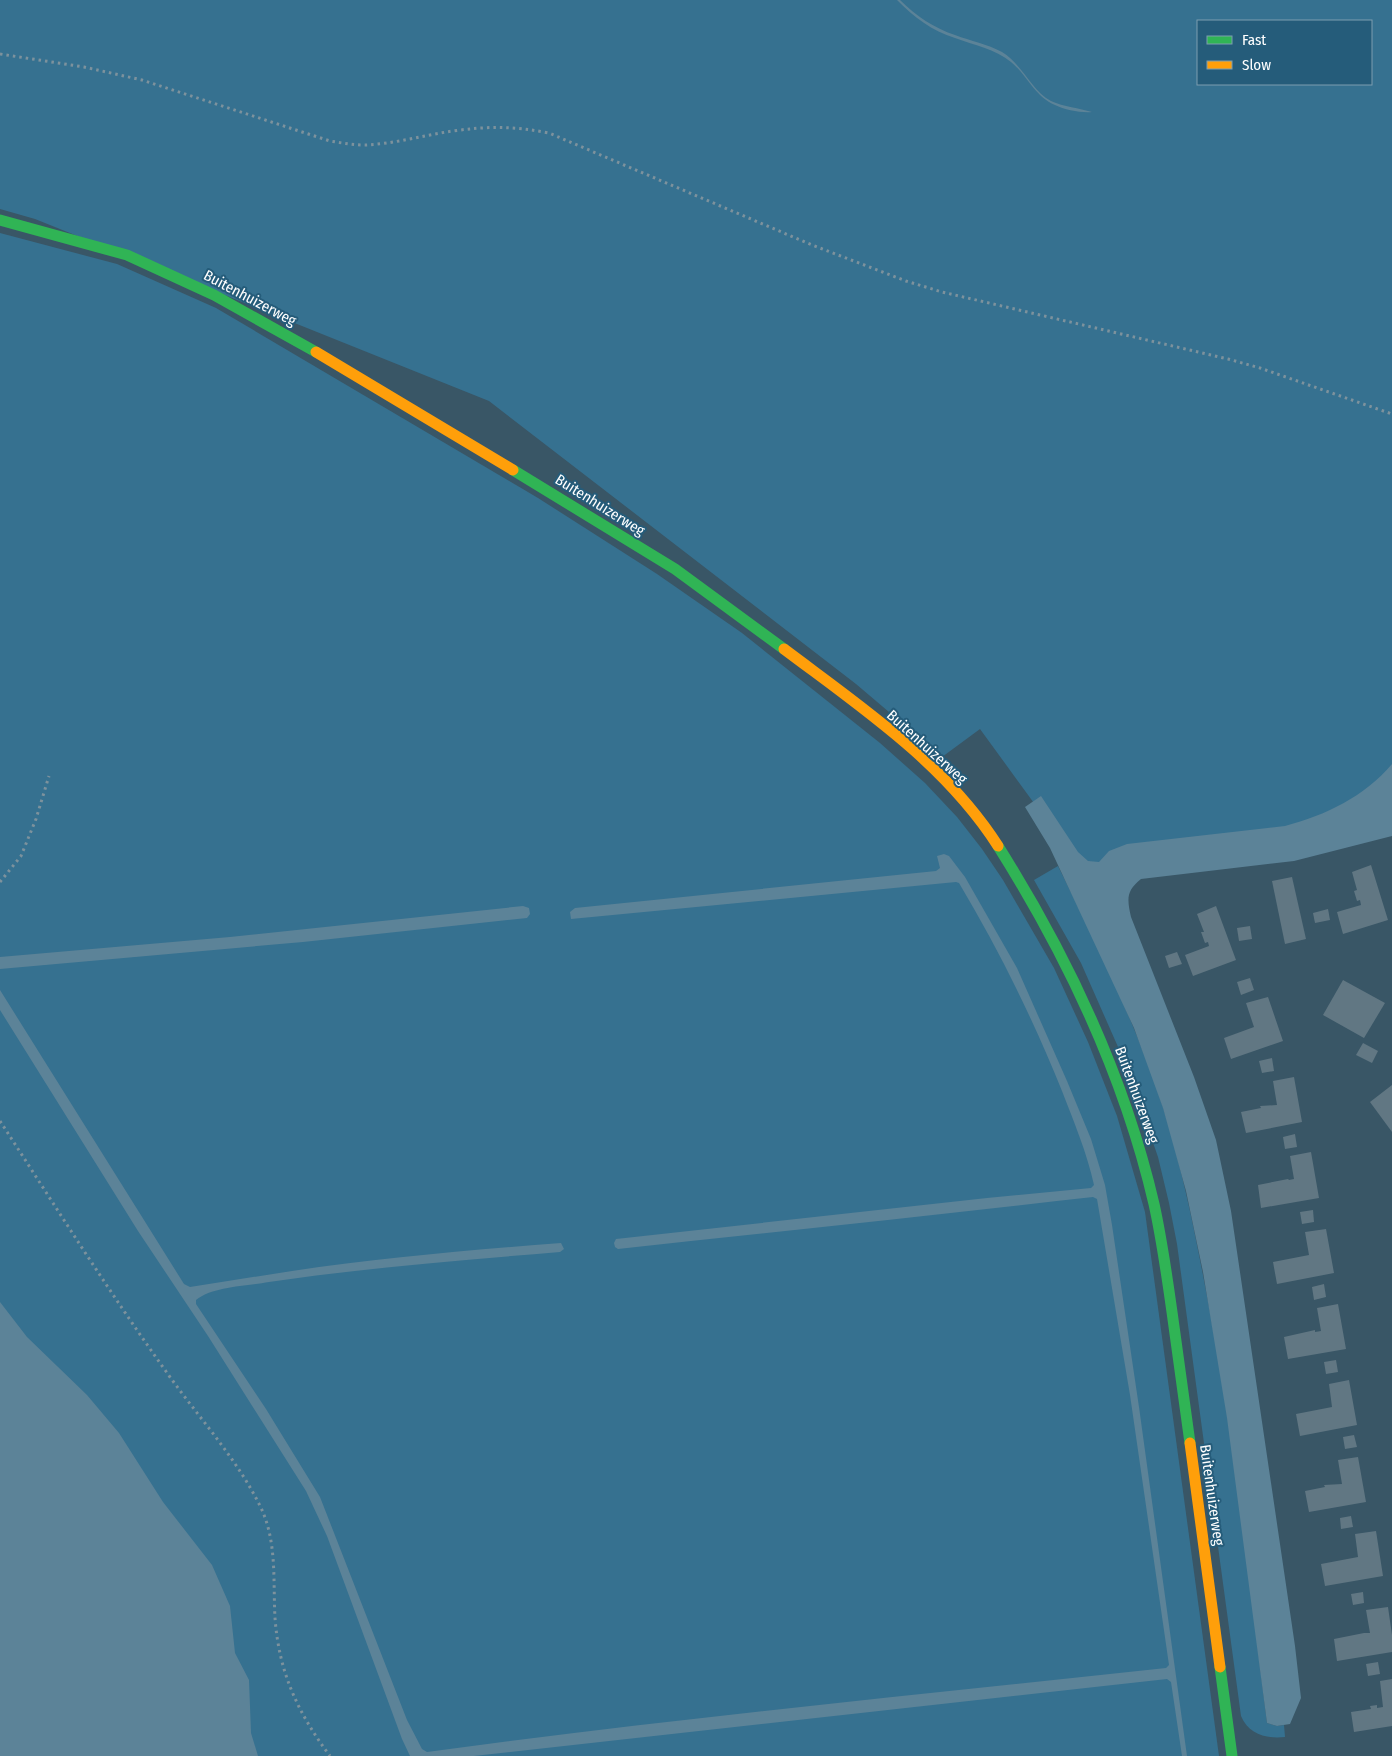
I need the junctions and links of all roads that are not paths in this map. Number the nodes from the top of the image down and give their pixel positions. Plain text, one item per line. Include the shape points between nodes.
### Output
1 (0, 220) edge
2 (1232, 1756) edge

1 - 2 street, Buitenhuizerweg via 121,253 197,286 296,340 564,500 676,569 765,634 903,742 974,813 1037,911 1079,990 1137,1135 1164,1254

